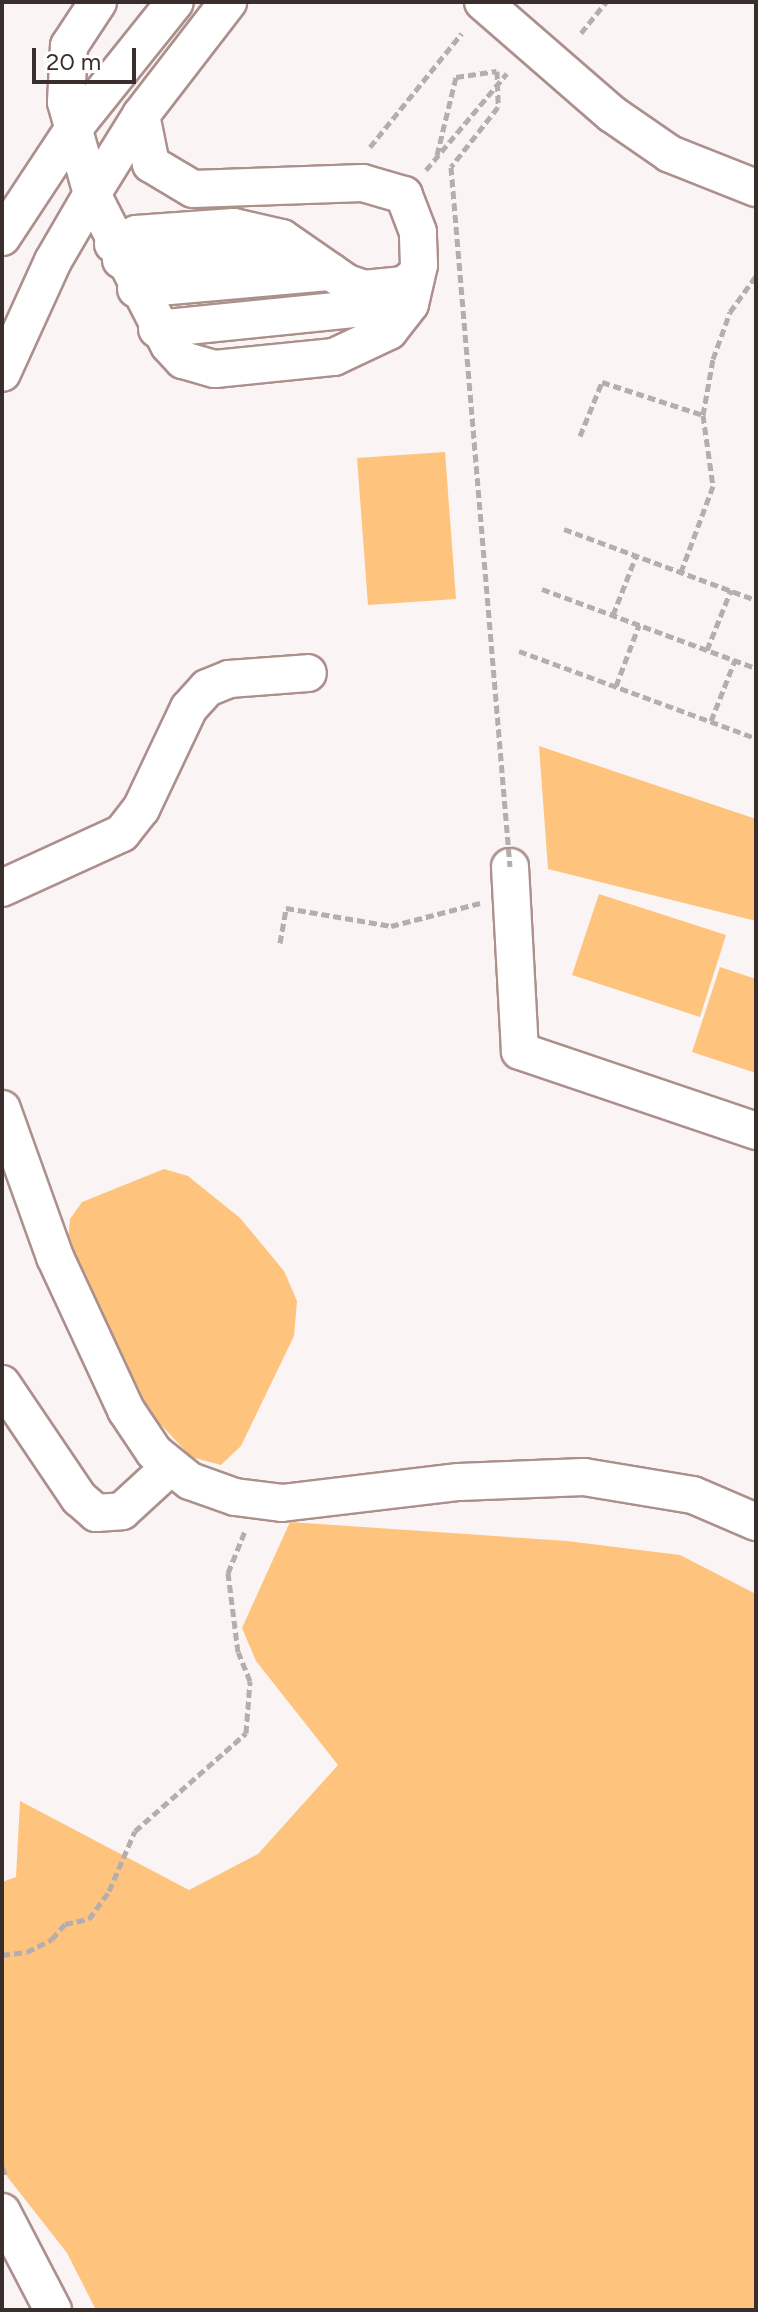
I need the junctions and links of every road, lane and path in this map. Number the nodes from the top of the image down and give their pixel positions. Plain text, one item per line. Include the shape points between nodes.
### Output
1 (98, 2) edge
2 (175, 2) edge
3 (228, 2) edge
4 (483, 2) edge
5 (606, 2) edge
6 (462, 33) dead end
7 (581, 33) dead end
8 (507, 73) dead end
9 (141, 115) junction
10 (74, 128) junction
11 (370, 147) dead end
12 (437, 156) junction
13 (426, 171) dead end
14 (756, 188) edge
15 (92, 194) junction
16 (2, 237) edge
17 (123, 264) junction
18 (331, 272) junction
19 (756, 276) edge
20 (413, 289) junction
21 (2, 373) edge
22 (703, 415) junction
23 (580, 436) dead end
24 (564, 529) dead end
25 (636, 556) junction
26 (681, 572) junction
27 (542, 589) dead end
28 (731, 590) junction
29 (756, 600) edge
30 (613, 615) junction
31 (639, 625) junction
32 (707, 650) junction
33 (519, 651) dead end
34 (735, 660) junction
35 (756, 668) edge
36 (308, 673) dead end
37 (616, 686) junction
38 (711, 721) junction
39 (756, 738) edge
40 (511, 881) junction
41 (2, 888) edge
42 (280, 943) dead end
43 (2, 1109) edge
44 (756, 1131) edge
45 (2, 1384) edge
46 (170, 1467) junction
47 (258, 1502) junction
48 (756, 1522) edge
49 (2, 1955) edge
50 (2, 2212) edge
51 (53, 2310) edge

1 - 10 street via 79,25 65,70 63,89
2 - 10 street
3 - 9 street
4 - 14 street via 612,114 670,154
5 - 7 path
6 - 11 path
8 - 12 path
9 - 15 street
9 - 20 street via 151,164 193,189 363,183 404,195 418,232
10 - 15 street
10 - 16 street
12 - 13 path
12 - 40 path, bridge via 456,77 497,71 498,107 451,167
15 - 17 street
15 - 21 street
17 - 18 street
17 - 18 street via 136,234 234,227 260,231 298,248
17 - 20 street via 157,329 183,360 215,369 334,357 389,331
18 - 20 street via 364,289
19 - 22 path via 730,312 713,359
22 - 23 path via 602,382
22 - 26 path via 713,486
24 - 25 path
25 - 26 path
25 - 30 path
26 - 28 path
27 - 30 path
28 - 29 path
28 - 32 path
30 - 31 path
31 - 32 path
31 - 37 path
32 - 34 path
33 - 37 path
34 - 35 path
34 - 38 path
36 - 41 street via 229,679 207,688 189,708 141,809 122,833
37 - 38 path
38 - 39 path
40 - 42 path via 391,926 286,908
40 - 44 street via 520,1051
43 - 46 street via 89,1336 126,1410
45 - 46 street via 79,1498 96,1513 122,1511
46 - 47 street via 211,1490
47 - 48 street via 308,1503 459,1482 584,1477 693,1495
47 - 49 path via 228,1573 238,1652 250,1681 246,1733 135,1831 109,1891 89,1919 65,1924 52,1939 27,1952
50 - 51 street

